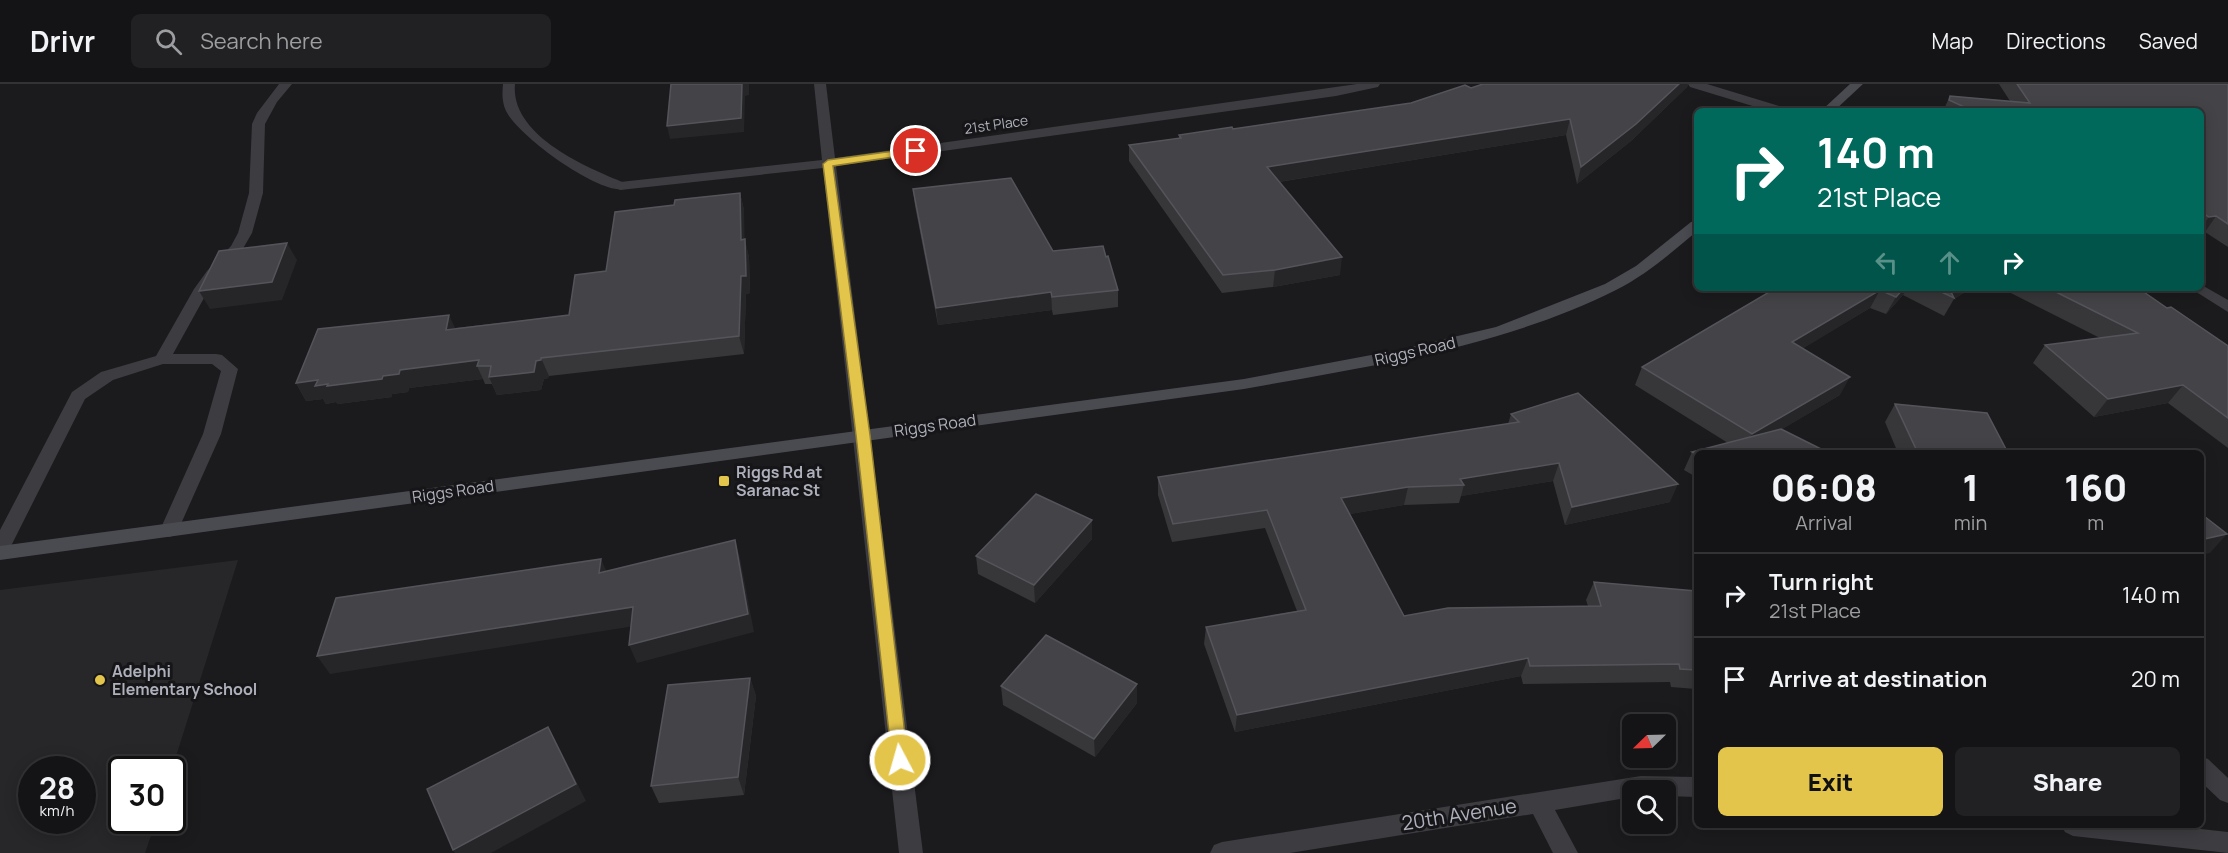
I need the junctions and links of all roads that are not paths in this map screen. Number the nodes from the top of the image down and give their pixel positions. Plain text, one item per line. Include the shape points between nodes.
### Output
1 (286, 84) edge
2 (509, 84) edge
3 (820, 84) edge
4 (1374, 84) edge
5 (1694, 84) edge
6 (1857, 84) edge
7 (1772, 108) edge
8 (1830, 108) edge
9 (828, 164) junction
10 (1694, 227) edge
11 (2203, 291) edge
12 (2228, 307) edge
13 (162, 359) junction
14 (863, 435) junction
15 (169, 530) junction
16 (0, 550) edge
17 (2204, 770) edge
18 (1694, 787) edge
19 (2228, 793) edge
20 (1538, 801) junction
21 (2099, 828) edge
22 (2228, 843) edge
23 (911, 853) edge
24 (1222, 853) edge
25 (1566, 853) edge

1 - 13 street via 260,117 255,143 256,194 243,238 208,279
2 - 9 street, 21st Place via 508,99 521,126 554,153 597,178 620,186
3 - 9 street
4 - 9 street, 21st Place
5 - 7 street
6 - 8 main road
9 - 14 street
10 - 14 main road, Riggs Road via 1611,287 1500,331 1244,384
11 - 12 street
13 - 15 street via 216,359 230,369 212,434
13 - 16 street via 107,376 78,396
14 - 15 main road, Riggs Road
14 - 23 street
15 - 16 main road, Riggs Road
17 - 19 street
18 - 20 street, 20th Avenue via 1641,786
20 - 24 street, 20th Avenue
20 - 25 street
21 - 22 street

